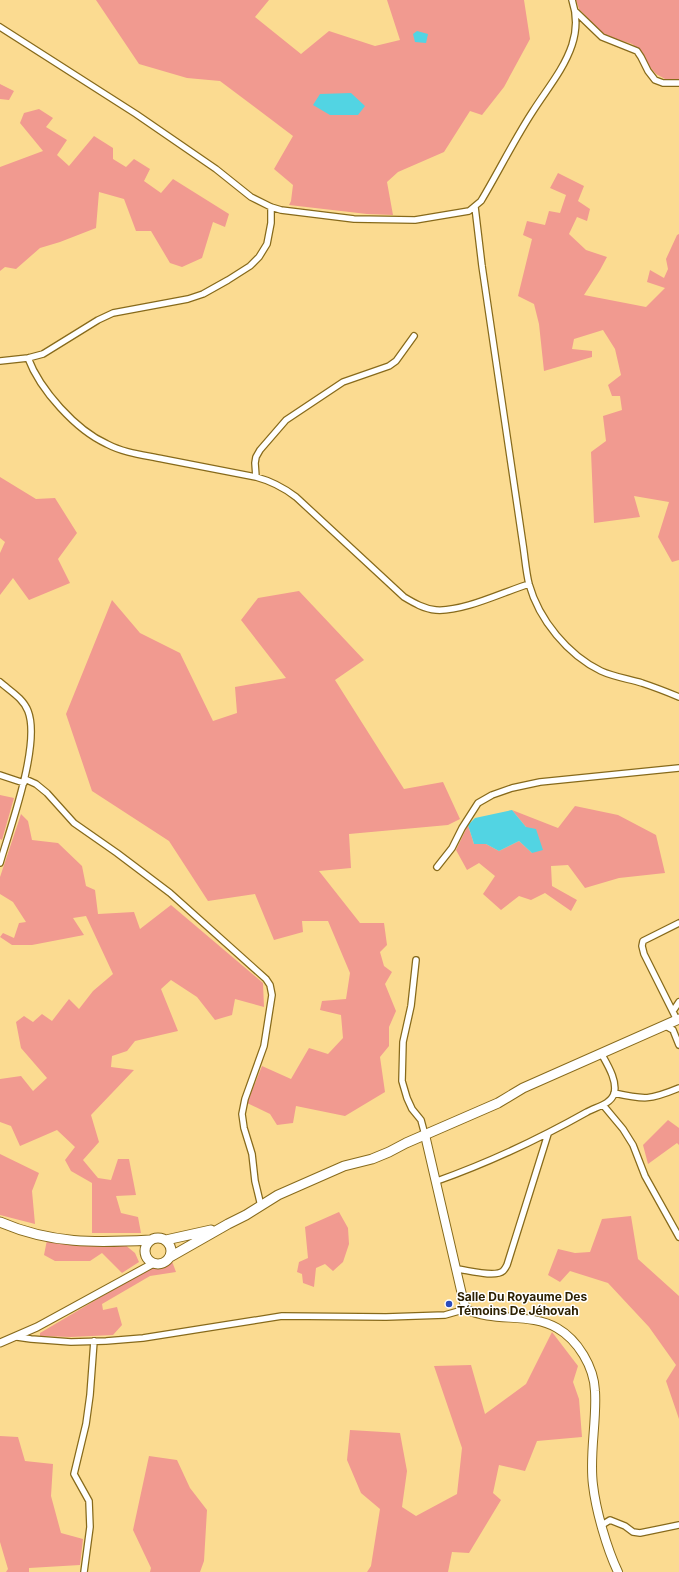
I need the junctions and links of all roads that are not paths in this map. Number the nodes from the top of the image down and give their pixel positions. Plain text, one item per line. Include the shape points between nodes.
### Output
1 (572, 0) edge
2 (576, 12) junction
3 (0, 27) edge
4 (679, 83) edge
5 (271, 207) junction
6 (475, 207) junction
7 (414, 336) dead end
8 (28, 358) junction
9 (0, 361) edge
10 (256, 477) junction
11 (529, 584) junction
12 (0, 682) edge
13 (679, 697) edge
14 (679, 768) edge
15 (0, 775) edge
16 (24, 781) junction
17 (0, 863) edge
18 (437, 867) dead end
19 (679, 923) edge
20 (416, 960) dead end
21 (679, 1002) edge
22 (676, 1016) edge
23 (664, 1025) junction
24 (679, 1045) edge
25 (601, 1054) junction
26 (679, 1088) edge
27 (614, 1093) junction
28 (603, 1105) junction
29 (548, 1134) junction
30 (425, 1135) junction
31 (437, 1181) junction
32 (261, 1206) junction
33 (0, 1222) edge
34 (222, 1227) junction
35 (679, 1237) edge
36 (150, 1240) junction
37 (166, 1240) junction
38 (170, 1256) junction
39 (154, 1263) junction
40 (456, 1269) junction
41 (466, 1309) junction
42 (17, 1336) junction
43 (94, 1341) junction
44 (0, 1343) edge
45 (602, 1524) junction
46 (679, 1525) edge
47 (84, 1572) edge
48 (618, 1572) edge

1 - 2 street
2 - 4 street via 602,37 636,51 655,80 662,83
2 - 6 street via 576,29 567,59
3 - 5 street via 136,114 252,197
5 - 6 street via 354,219 393,221 448,215 469,211
5 - 8 street via 267,244 250,266 228,280 188,299 113,313 43,354
6 - 11 street
7 - 10 street via 389,366 343,382 286,420 256,457
8 - 9 street
8 - 10 street via 35,374 72,420 107,445 128,452
10 - 11 street via 277,484 296,497 404,597 425,608 456,608
11 - 13 street via 535,600 553,630 567,647 582,659 603,672
12 - 16 street via 21,699 28,711 32,729
14 - 18 street via 540,782 492,795 478,803 452,848
15 - 16 street
16 - 17 street
16 - 32 street via 36,784 74,823 170,893 270,985 272,995 264,1046 242,1114
19 - 22 street via 643,941 642,946
20 - 30 street via 411,1006 403,1042 402,1081 412,1109 421,1120
21 - 22 street
22 - 23 main road
23 - 24 street via 673,1030
23 - 25 main road
25 - 27 street via 611,1073
25 - 30 main road
26 - 27 street via 658,1097 648,1098
27 - 28 street
28 - 29 street
28 - 35 street via 633,1145 645,1176
29 - 31 street
29 - 40 street via 503,1271 489,1274
30 - 31 main road
30 - 32 main road via 378,1157 344,1166 278,1195
31 - 40 main road
32 - 34 main road
33 - 36 main road via 35,1235 74,1241 96,1243
34 - 37 main road
34 - 38 main road
36 - 37 main road
36 - 39 main road via 146,1245 145,1256
37 - 38 main road via 170,1245
38 - 39 main road via 166,1261
39 - 42 street
40 - 41 main road
41 - 43 street via 445,1315 386,1318 282,1316 143,1338
41 - 45 main road via 474,1313 549,1323 570,1338 580,1351 587,1363 595,1389 592,1485
42 - 43 street via 50,1341
42 - 44 street
43 - 47 street via 86,1424 74,1474 89,1501 90,1527
45 - 46 street via 610,1520 640,1534
45 - 48 main road

